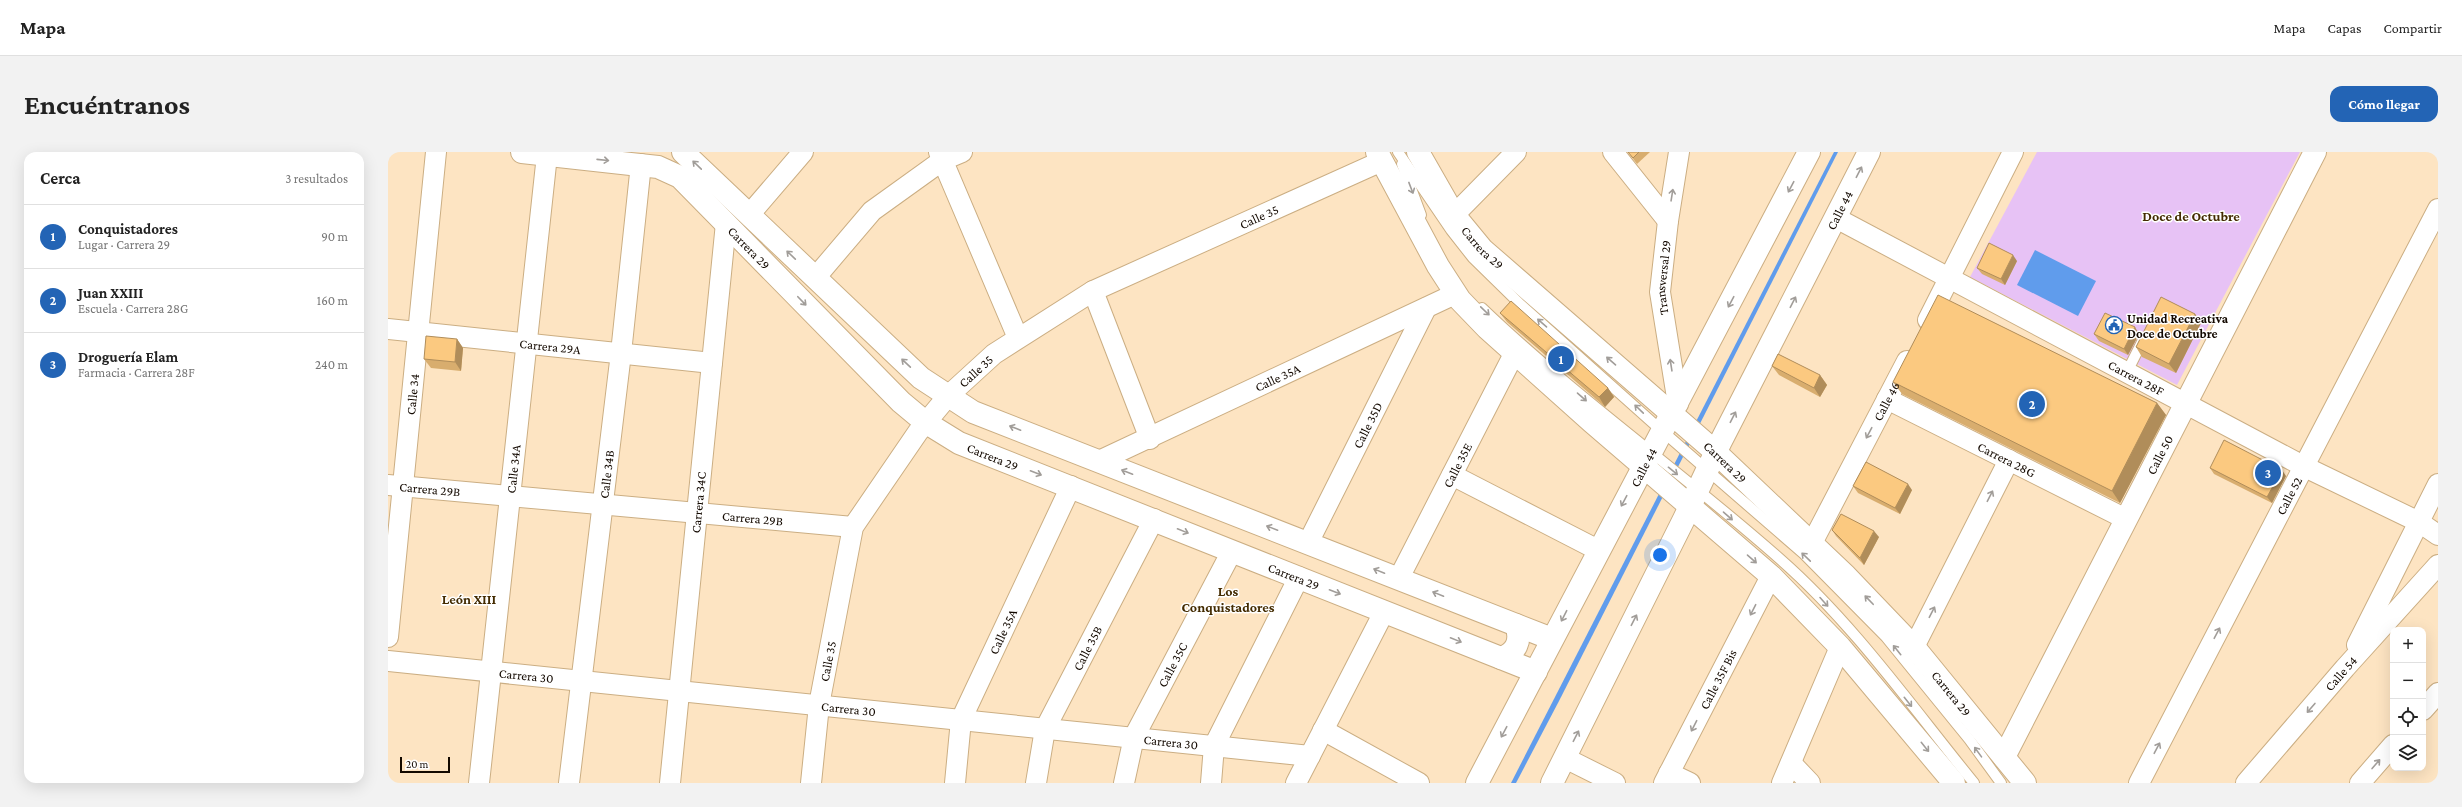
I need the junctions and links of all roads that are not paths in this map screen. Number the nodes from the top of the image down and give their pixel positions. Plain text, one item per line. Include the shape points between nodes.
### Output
1 (436, 152) edge
2 (522, 152) edge
3 (683, 152) edge
4 (962, 152) edge
5 (1418, 152) edge
6 (1516, 152) edge
7 (1613, 152) edge
8 (1679, 152) edge
9 (1809, 152) edge
10 (1869, 152) edge
11 (2013, 152) edge
12 (2315, 152) edge
13 (798, 153) edge
14 (546, 154) junction
15 (1389, 154) edge
16 (941, 156) edge
17 (641, 164) junction
18 (2438, 209) edge
19 (749, 216) junction
20 (1454, 216) junction
21 (1836, 218) junction
22 (1668, 221) junction
23 (726, 223) junction
24 (815, 278) junction
25 (1949, 278) junction
26 (1093, 291) junction
27 (1455, 294) junction
28 (1426, 308) junction
29 (2150, 327) edge
30 (388, 329) edge
31 (418, 332) junction
32 (1018, 338) junction
33 (527, 343) junction
34 (1515, 352) junction
35 (621, 353) junction
36 (712, 363) junction
37 (2127, 372) junction
38 (922, 378) junction
39 (948, 396) junction
40 (1887, 399) junction
41 (901, 402) junction
42 (2186, 404) junction
43 (973, 412) junction
44 (1671, 420) junction
45 (924, 422) junction
46 (1150, 439) junction
47 (959, 443) junction
48 (1709, 459) junction
49 (2008, 460) junction
50 (1099, 461) junction
51 (1648, 461) junction
52 (2305, 467) junction
53 (1452, 475) junction
54 (2438, 484) edge
55 (395, 485) edge
56 (1071, 486) junction
57 (510, 496) junction
58 (1691, 496) junction
59 (603, 504) junction
60 (697, 513) junction
61 (1154, 519) junction
62 (2126, 519) junction
63 (2418, 522) junction
64 (853, 527) junction
65 (2438, 535) edge
66 (1308, 543) junction
67 (1812, 543) junction
68 (1598, 550) junction
69 (1232, 551) junction
70 (2438, 565) edge
71 (1771, 576) junction
72 (1299, 577) junction
73 (1399, 578) junction
74 (1384, 612) junction
75 (1516, 626) junction
76 (388, 637) edge
77 (1552, 639) junction
78 (1840, 646) junction
79 (1914, 646) junction
80 (1501, 658) junction
81 (388, 661) edge
82 (2345, 668) junction
83 (491, 672) junction
84 (1536, 672) junction
85 (582, 681) junction
86 (679, 691) junction
87 (2438, 693) edge
88 (819, 705) junction
89 (2426, 707) edge
90 (961, 720) junction
91 (1044, 728) junction
92 (1323, 730) junction
93 (1134, 737) junction
94 (1214, 746) junction
95 (2390, 748) edge
96 (1310, 756) junction
97 (2004, 757) junction
98 (1565, 758) junction
99 (1791, 763) junction
100 (1667, 778) edge
101 (479, 783) edge
102 (569, 783) edge
103 (670, 783) edge
104 (811, 783) edge
105 (955, 783) edge
106 (1036, 783) edge
107 (1124, 783) edge
108 (1211, 783) edge
109 (1296, 783) edge
110 (1419, 783) edge
111 (1477, 783) edge
112 (1552, 783) edge
113 (1615, 783) edge
114 (1690, 783) edge
115 (1782, 783) edge
116 (1810, 783) edge
117 (1954, 783) edge
118 (1974, 783) edge
119 (2001, 783) edge
120 (2025, 783) edge
121 (2139, 783) edge
122 (2246, 783) edge
123 (2360, 783) edge

1 - 31 street, Calle 34
2 - 14 main road, Carrera 29
19 -> 3 main road, Carrera 29
4 - 16 street
5 - 20 main road, Carrera 29
6 - 20 street
7 - 22 street
22 -> 8 street, Transversal 29
9 -> 44 main road, Calle 44
21 -> 10 main road, Calle 44
11 - 25 street, Calle 46
12 - 42 main road, Calle 50
13 - 19 street
14 -> 17 main road, Carrera 29
14 - 33 street, Calle 34A
15 - 26 street, Calle 35
15 - 27 main road
44 -> 15 lane via 1521,305 1473,258
15 -> 51 lane via 1438,248 1468,295 1600,413
16 - 24 street via 872,211
16 - 32 street
17 - 23 main road, Carrera 29 via 658,167 680,177
17 - 35 street, Calle 34B
18 - 52 street, Calle 52
24 -> 19 main road, Carrera 29
44 -> 20 main road, Carrera 29 via 1482,249
21 - 25 street, Carrera 28F
48 -> 21 main road, Calle 44
44 -> 22 street, Transversal 29 via 1660,292
23 - 36 street, Carrera 34C
23 -> 41 main road, Carrera 29
38 -> 24 main road, Carrera 29
25 - 37 street, Carrera 28F
25 - 40 street, Calle 46
26 - 32 street, Calle 35
26 - 46 street
27 - 28 street, Calle 35A
27 - 34 main road via 1487,328
28 - 46 street, Calle 35A
28 - 66 street, Calle 35D
29 - 37 lane
30 - 31 street, Carrera 29A
31 - 33 street, Carrera 29A
31 - 55 street, Calle 34
32 - 39 street, Calle 35 via 989,358
33 - 35 street, Carrera 29A
33 - 57 street, Calle 34A
34 - 51 main road
34 - 53 street, Calle 35E
35 - 36 street, Carrera 29A
35 - 59 street, Calle 34B
36 - 60 street, Carrera 34C
37 - 42 street, Carrera 28F
38 - 39 main road, Carrera 29
38 - 41 main road via 927,390 920,402 907,405
39 - 43 main road, Carrera 29
39 - 45 street, Calle 35
40 - 49 street, Carrera 28G
40 -> 67 street, Calle 46
41 - 45 main road, Carrera 29
42 - 52 street, Carrera 28F
42 - 62 main road, Calle 50
43 - 47 main road via 960,414 955,418 952,432
50 -> 43 main road, Carrera 29
44 - 48 main road, Carrera 29
44 - 51 main road, Calle 44
45 - 47 main road, Carrera 29
45 - 64 street, Calle 35
46 - 50 street, Calle 35A
47 -> 56 main road, Carrera 29
48 - 58 main road, Calle 44
48 - 67 main road, Carrera 29
119 -> 48 lane via 1886,636
49 - 62 street, Carrera 28G
79 -> 49 street
66 -> 50 main road, Carrera 29
51 -> 58 main road
51 -> 68 main road, Calle 44
52 - 63 street, Carrera 28F
121 -> 52 street, Calle 52
53 - 68 street
53 - 73 street, Calle 35E
54 - 63 street
55 - 57 street, Carrera 29B
55 - 76 street, Calle 34
56 - 61 main road, Carrera 29
56 - 90 street, Calle 35A
57 - 59 street, Carrera 29B
57 - 83 street, Calle 34A
58 -> 71 main road
98 -> 58 main road, Calle 44
58 -> 118 lane via 1780,559 1817,594 1849,629
59 - 60 street, Carrera 29B
59 - 85 street, Calle 34B
60 - 64 street, Carrera 29B
60 - 86 street, Carrera 34C
61 -> 69 main road, Carrera 29
61 - 91 street, Calle 35B
62 - 97 main road, Calle 50
63 - 65 street, Carrera 28F
63 - 82 street
64 - 88 street, Calle 35
73 -> 66 main road, Carrera 29
79 -> 67 main road, Carrera 29
68 -> 77 main road, Calle 44
69 - 72 main road, Carrera 29
69 - 93 street, Calle 35C
70 - 82 street, Calle 54
71 - 78 main road
71 -> 100 street, Calle 35F Bis
72 -> 74 main road, Carrera 29
72 - 94 street
75 -> 73 main road, Carrera 29
74 -> 80 main road, Carrera 29
74 - 92 street
75 - 77 main road, Carrera 29
75 - 80 main road via 1519,632 1517,646 1513,652
77 - 84 main road, Calle 44
78 - 99 street
78 -> 117 main road
79 - 97 main road, Carrera 29
80 - 84 main road, Carrera 29
81 - 83 street, Carrera 30
82 -> 122 street, Calle 54
83 - 85 street, Carrera 30
83 - 101 street, Calle 34A
84 -> 111 main road, Calle 44
85 - 86 street, Carrera 30
85 - 102 street, Calle 34B
86 - 88 street, Carrera 30
86 - 103 street, Carrera 34C
87 - 89 street
88 - 90 street, Carrera 30
88 - 104 street, Calle 35
90 - 91 street, Carrera 30
90 - 105 street, Calle 35A
91 - 93 street, Carrera 30
91 - 106 street, Calle 35B
92 - 96 street
92 - 110 street
93 - 94 street, Carrera 30
93 - 107 street, Calle 35C
94 - 96 street, Carrera 30
94 - 108 street
123 -> 95 street
96 - 109 street
97 - 120 main road, Carrera 29
98 - 112 main road, Calle 44
98 - 113 street
99 - 115 street
99 - 116 street
100 - 114 street

